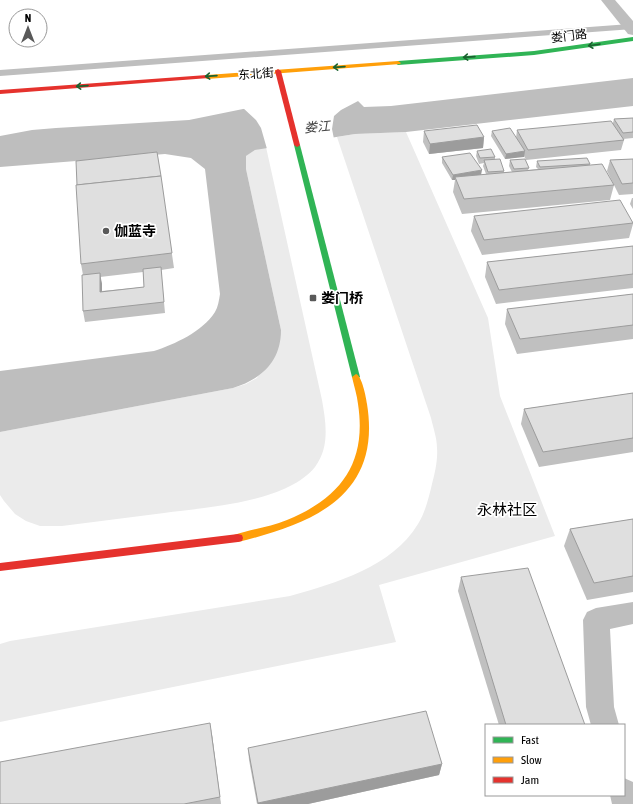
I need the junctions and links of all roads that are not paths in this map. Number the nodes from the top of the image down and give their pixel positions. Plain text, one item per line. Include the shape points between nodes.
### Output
1 (608, 0) edge
2 (632, 32) edge
3 (508, 54) joint
4 (278, 71) junction
5 (0, 73) edge
6 (0, 92) edge
7 (0, 567) edge
8 (633, 613) edge
9 (605, 724) edge

1 - 2 street
2 -> 3 main road, 娄门路 via 563,50
2 - 5 lane
3 -> 4 main road, 东北街
4 -> 6 main road, 东北街
4 - 7 main road via 363,407 362,450 350,481 331,502 305,518 273,530 228,540
8 - 9 street via 596,620 600,707

